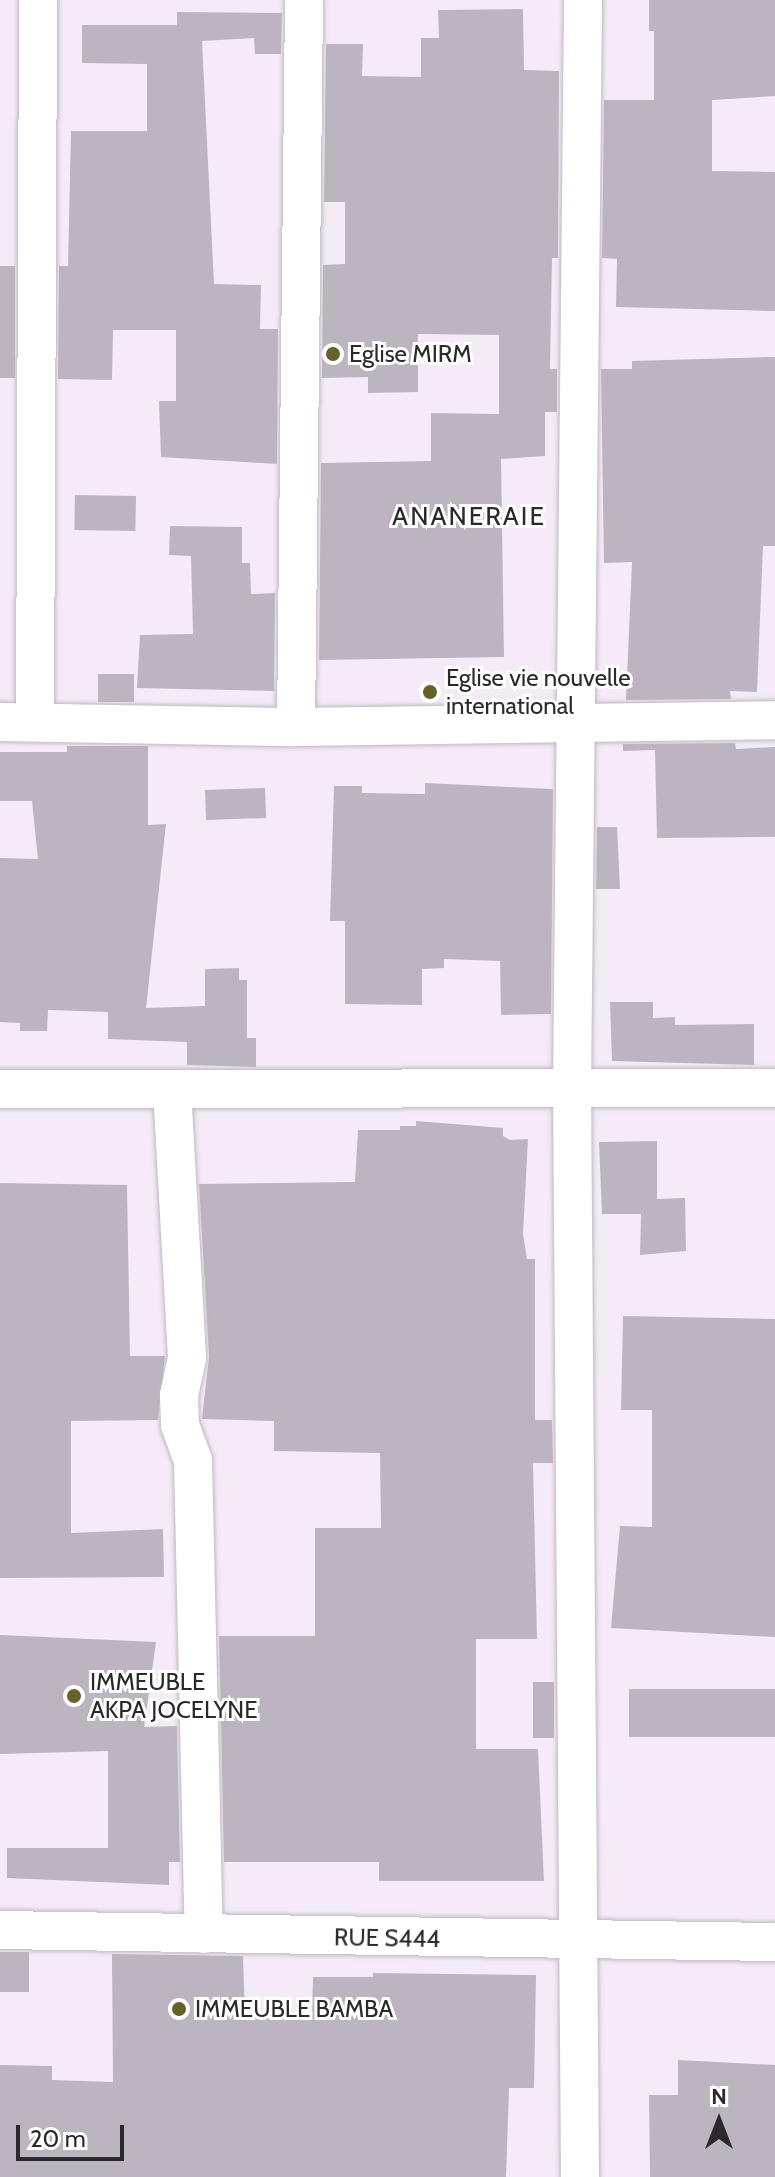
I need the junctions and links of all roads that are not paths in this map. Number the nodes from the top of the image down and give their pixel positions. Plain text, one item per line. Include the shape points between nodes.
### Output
1 (38, 0) edge
2 (304, 0) edge
3 (583, 0) edge
4 (775, 720) edge
5 (18, 722) edge
6 (574, 726) junction
7 (296, 727) junction
8 (775, 1088) edge
9 (0, 1089) edge
10 (172, 1089) junction
11 (572, 1089) junction
12 (0, 1930) edge
13 (204, 1934) junction
14 (775, 1942) edge
15 (576, 1943) junction
16 (580, 2177) edge

1 - 5 street
2 - 7 street
3 - 6 street
4 - 6 street
5 - 7 street
6 - 7 street
6 - 11 street
8 - 11 street
9 - 10 street
10 - 11 street
10 - 13 street via 187,1358 179,1395 180,1425 193,1460
11 - 15 street
12 - 13 street, RUE S444
13 - 15 street, RUE S444
14 - 15 street, RUE S444
15 - 16 street

